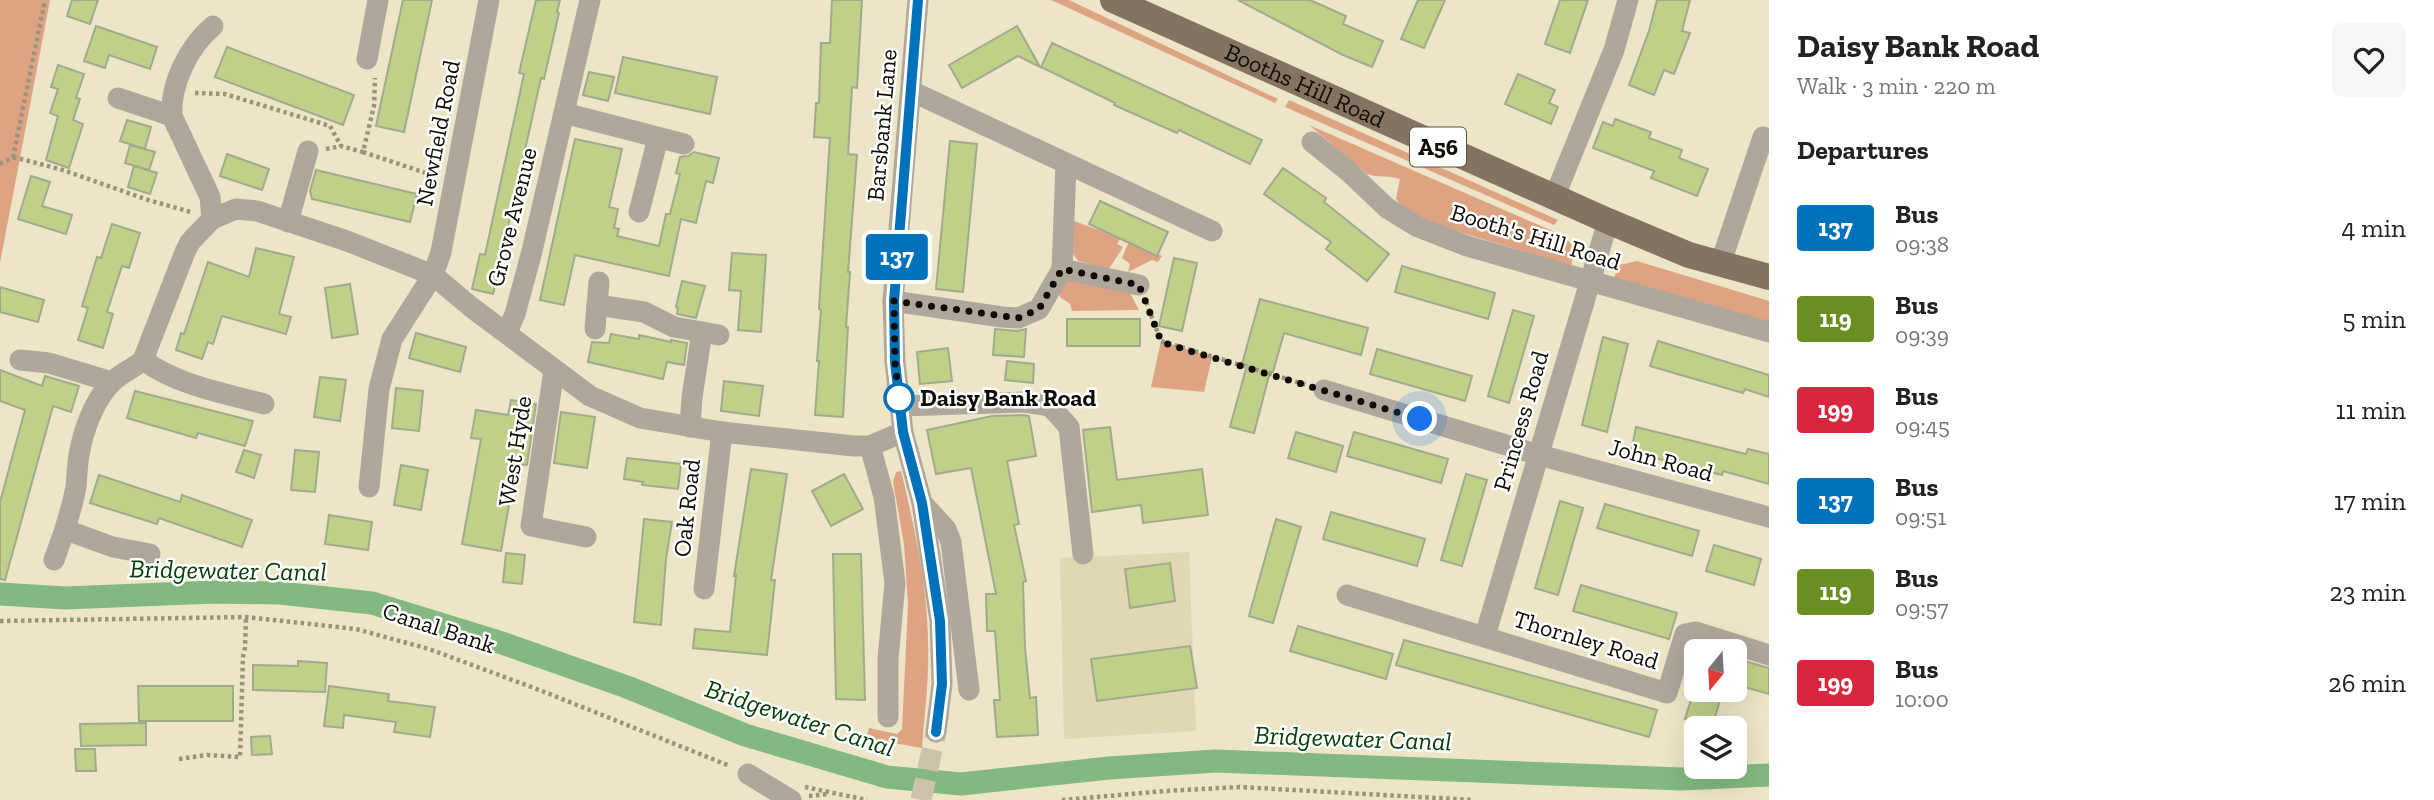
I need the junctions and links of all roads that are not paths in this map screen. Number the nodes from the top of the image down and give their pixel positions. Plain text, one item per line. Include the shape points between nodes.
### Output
1 (378, 0) edge
2 (489, 0) edge
3 (590, 0) edge
4 (918, 0) edge
5 (1113, 0) edge
6 (1628, 0) edge
7 (213, 26) dead end
8 (367, 60) road end
9 (911, 91) junction
10 (118, 98) dead end
11 (564, 113) junction
12 (172, 116) junction
13 (1763, 137) dead end
14 (658, 138) junction
15 (1312, 142) dead end
16 (684, 144) dead end
17 (308, 151) road end
18 (1066, 164) junction
19 (1553, 198) junction
20 (639, 212) dead end
21 (212, 219) junction
22 (1608, 221) junction
23 (288, 222) junction
24 (1213, 230) dead end
25 (1720, 265) junction
26 (1062, 269) junction
27 (433, 275) junction
28 (1769, 277) edge
29 (599, 282) dead end
30 (1589, 282) junction
31 (1139, 285) road end
32 (894, 301) junction
33 (597, 305) junction
34 (596, 329) dead end
35 (507, 332) junction
36 (1769, 332) edge
37 (20, 360) dead end
38 (143, 360) junction
39 (554, 370) junction
40 (112, 382) junction
41 (1324, 390) road end
42 (264, 404) dead end
43 (900, 406) junction
44 (690, 427) junction
45 (722, 432) junction
46 (903, 432) junction
47 (870, 446) junction
48 (1539, 454) junction
49 (369, 487) dead end
50 (922, 503) junction
51 (1769, 517) edge
52 (66, 530) junction
53 (586, 537) dead end
54 (150, 554) dead end
55 (1083, 554) dead end
56 (54, 560) dead end
57 (704, 589) dead end
58 (1347, 595) dead end
59 (1485, 636) junction
60 (1769, 655) edge
61 (969, 690) dead end
62 (888, 717) dead end
63 (936, 732) tunnel mouth
64 (748, 774) road end
65 (792, 800) edge

1 - 8 street
2 - 27 street, Newfield Road via 456,183
3 - 11 street, Grove Avenue
4 - 9 street, Barsbank Lane
5 - 19 main road, Booths Hill Road / A56
6 - 19 street via 1614,50
7 - 12 street via 198,39 174,90
9 - 18 street
9 - 32 street, Barsbank Lane
10 - 12 street
11 - 14 street
11 - 35 street, Grove Avenue via 532,251
12 - 21 street via 210,197
13 - 25 street
14 - 16 street
14 - 20 street
15 - 30 street, Booth's Hill Road via 1387,208 1418,227
17 - 23 street
18 - 24 street
18 - 26 street
19 - 22 main road, Booths Hill Road / A56
21 - 23 street via 236,209
21 - 38 street via 185,252
22 - 25 main road, Booths Hill Road / A56
22 - 30 street, Princess Road
23 - 27 street
25 - 28 main road, Booths Hill Road / A56
26 - 31 street
26 - 32 street via 1039,309 1018,318
27 - 35 street
27 - 49 street, Newfield Road via 391,339 379,389
29 - 33 street
30 - 36 street, Booth's Hill Road
30 - 48 street, Princess Road
32 - 43 street, Barsbank Lane
33 - 34 street
33 - 44 street via 644,312 674,327 710,334 692,397
35 - 39 street
37 - 40 street via 49,363
38 - 40 street
38 - 42 street via 179,380
39 - 44 street via 590,396 640,418
39 - 53 street, West Hyde via 531,526
40 - 52 street via 83,439
41 - 48 street, John Road
43 - 46 street, Barsbank Lane
43 - 55 street via 1013,402 1050,406 1069,427
44 - 45 street
45 - 47 street
45 - 57 street, Oak Road
46 - 47 street
46 - 50 street, Barsbank Lane
47 - 62 street via 884,497 895,583
48 - 51 street, John Road
48 - 59 street, Princess Road
50 - 61 street, Barsbank Lane via 946,529 951,542
50 - 63 street, Barsbank Lane via 940,621 942,684
52 - 54 street
52 - 56 street
58 - 59 street, Thornley Road
59 - 60 street, Thornley Road via 1667,693 1685,634 1696,632
64 - 65 street

